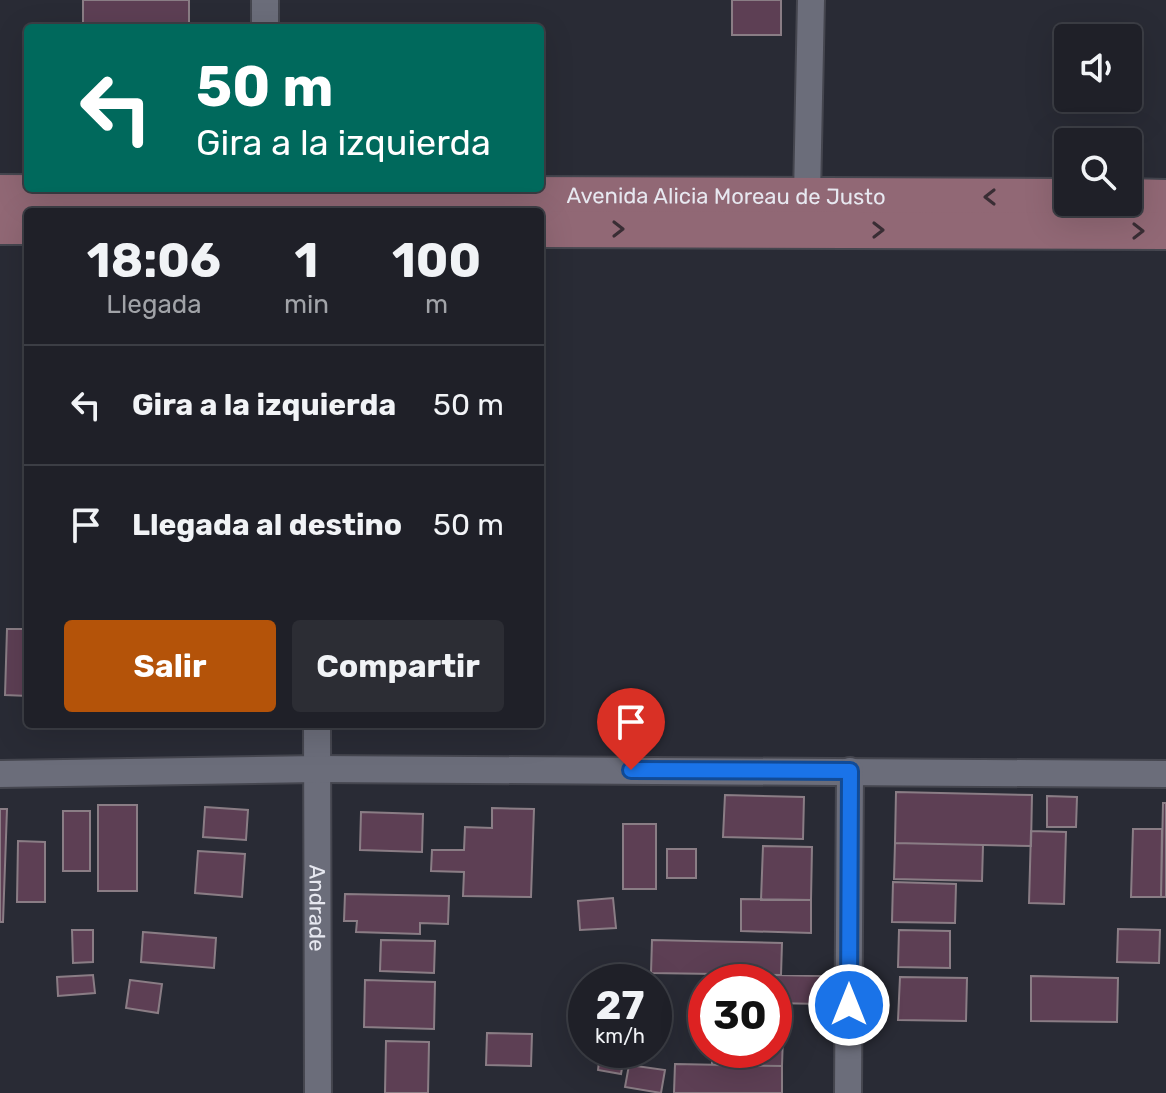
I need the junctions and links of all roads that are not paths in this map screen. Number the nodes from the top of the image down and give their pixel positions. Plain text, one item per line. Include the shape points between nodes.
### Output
1 (265, 0) edge
2 (811, 0) edge
3 (265, 24) edge
4 (132, 192) edge
5 (373, 192) edge
6 (0, 193) edge
7 (807, 196) junction
8 (1054, 197) edge
9 (1142, 197) edge
10 (1166, 198) edge
11 (0, 226) edge
12 (24, 226) edge
13 (544, 229) edge
14 (1166, 231) edge
15 (317, 728) edge
16 (318, 769) junction
17 (850, 771) junction
18 (0, 774) edge
19 (1166, 774) edge
20 (318, 1093) edge
21 (848, 1093) edge

1 - 3 street
2 - 7 street
4 - 6 main road, Avenida Alicia Moreau de Justo
5 - 7 main road, Avenida Alicia Moreau de Justo
8 -> 7 main road, Avenida Alicia Moreau de Justo
9 - 10 main road
11 - 12 main road
13 -> 14 main road, Avenida Alicia Moreau de Justo
15 - 16 street, Andrade
16 - 17 street
16 - 18 street
16 - 20 street, Andrade
17 - 19 street
17 - 21 street

